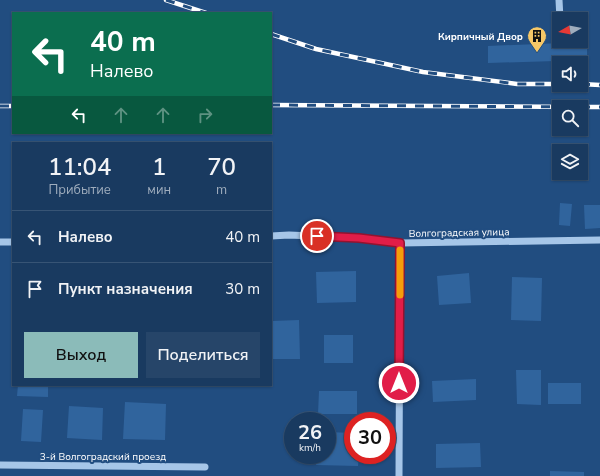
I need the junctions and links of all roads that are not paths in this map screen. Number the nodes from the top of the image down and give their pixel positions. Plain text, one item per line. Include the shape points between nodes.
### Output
1 (558, 0) edge
2 (559, 12) edge
3 (272, 236) edge
4 (600, 240) edge
5 (0, 242) edge
6 (12, 242) edge
7 (400, 243) junction
8 (0, 465) edge
9 (205, 467) dead end
10 (399, 476) edge

1 - 2 street
3 - 7 street, Волгоградская улица via 359,238
4 - 7 street, Волгоградская улица
5 - 6 street
7 - 10 street
8 - 9 street, 3-й Волгоградский проезд

